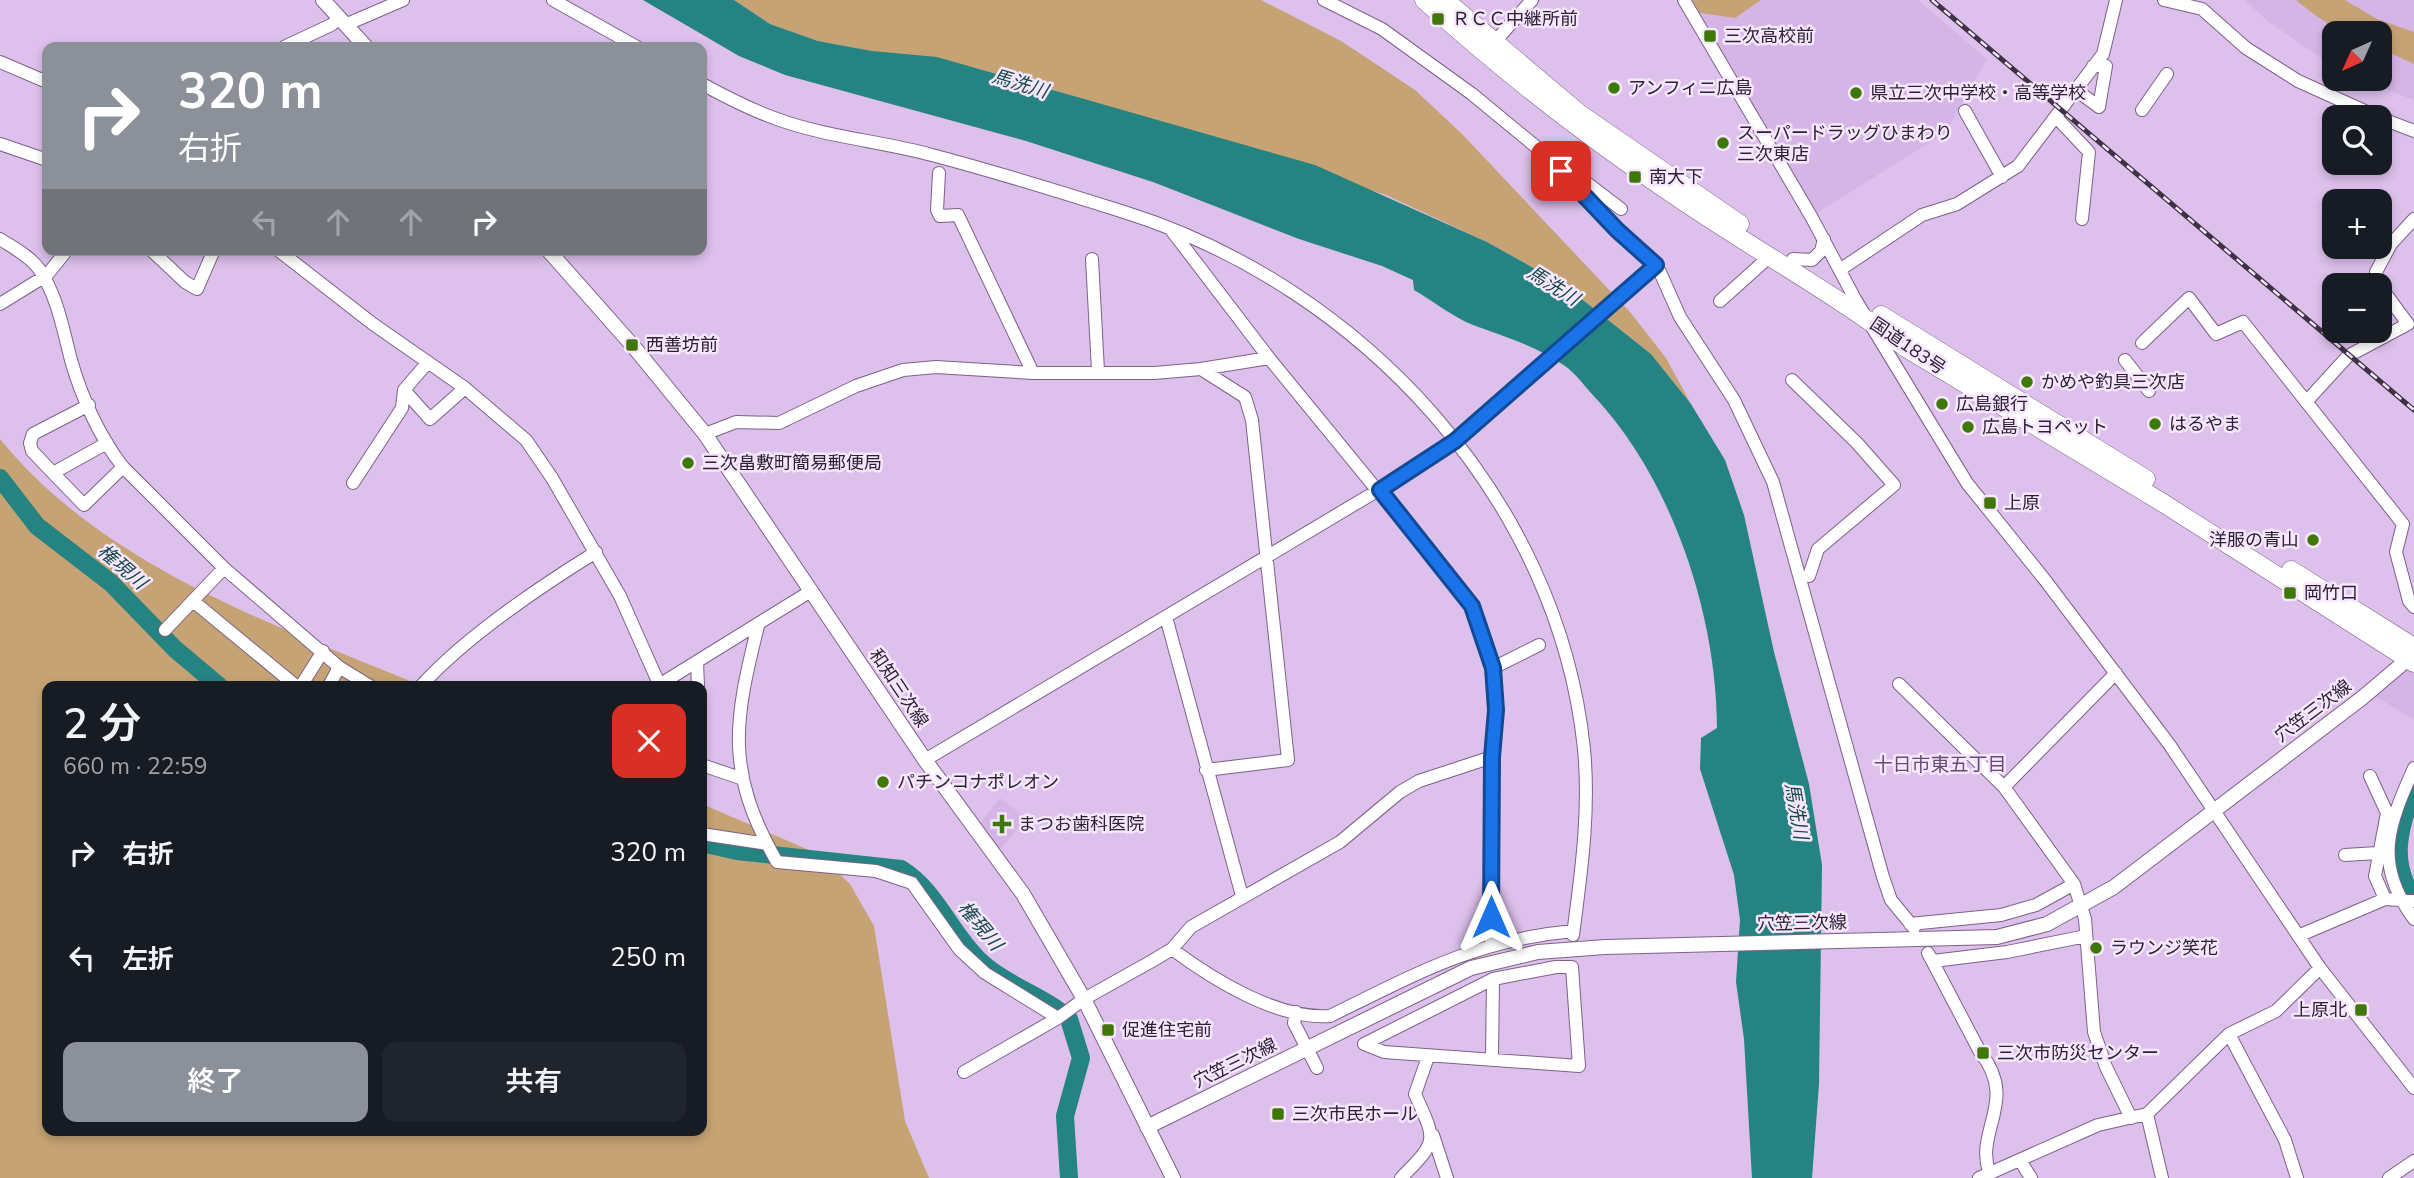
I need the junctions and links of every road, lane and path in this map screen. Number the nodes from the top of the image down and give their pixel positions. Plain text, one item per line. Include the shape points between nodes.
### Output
1 (323, 0) edge
2 (403, 0) edge
3 (553, 0) edge
4 (1324, 0) edge
5 (1424, 0) edge
6 (1444, 0) edge
7 (1532, 0) edge
8 (1684, 0) edge
9 (2116, 0) edge
10 (2164, 0) edge
11 (343, 21) junction
12 (295, 42) edge
13 (362, 42) edge
14 (627, 42) edge
15 (1488, 48) junction
16 (0, 62) edge
17 (2094, 66) junction
18 (2167, 74) dead end
19 (42, 80) edge
20 (707, 86) edge
21 (2076, 90) junction
22 (2351, 105) edge
23 (2142, 110) dead end
24 (1965, 111) dead end
25 (2056, 117) junction
26 (2392, 123) edge
27 (2414, 131) edge
28 (0, 144) edge
29 (42, 158) edge
30 (1561, 171) junction
31 (939, 173) dead end
32 (2002, 177) junction
33 (1621, 209) dead end
34 (2082, 219) dead end
35 (2414, 219) edge
36 (1170, 229) junction
37 (0, 239) edge
38 (1824, 239) junction
39 (62, 256) edge
40 (157, 256) edge
41 (211, 256) edge
42 (286, 256) edge
43 (553, 256) edge
44 (1769, 257) junction
45 (1092, 259) dead end
46 (1793, 259) junction
47 (1656, 265) junction
48 (1841, 269) junction
49 (2376, 273) edge
50 (43, 278) junction
51 (1855, 299) junction
52 (2392, 300) edge
53 (1720, 302) dead end
54 (0, 304) edge
55 (1870, 320) junction
56 (2411, 323) edge
57 (2142, 343) dead end
58 (1916, 353) junction
59 (1269, 358) junction
60 (2125, 360) dead end
61 (428, 362) junction
62 (1898, 367) junction
63 (1201, 369) junction
64 (1098, 372) junction
65 (1032, 373) junction
66 (1792, 380) dead end
67 (466, 388) junction
68 (404, 390) junction
69 (2149, 391) dead end
70 (2306, 402) junction
71 (89, 405) junction
72 (705, 434) junction
73 (1455, 441) junction
74 (107, 443) junction
75 (123, 467) junction
76 (53, 473) junction
77 (353, 483) dead end
78 (1380, 490) junction
79 (596, 552) junction
80 (1268, 558) junction
81 (225, 568) junction
82 (1809, 576) dead end
83 (811, 591) junction
84 (192, 601) junction
85 (2414, 607) edge
86 (1166, 618) junction
87 (758, 626) junction
88 (165, 630) dead end
89 (1539, 645) dead end
90 (323, 651) junction
91 (2413, 656) edge
92 (697, 662) junction
93 (339, 667) junction
94 (1493, 668) junction
95 (2116, 673) junction
96 (290, 681) edge
97 (304, 681) edge
98 (332, 681) edge
99 (362, 681) edge
100 (425, 681) edge
101 (657, 681) edge
102 (666, 681) edge
103 (698, 681) edge
104 (1899, 684) dead end
105 (1492, 757) junction
106 (925, 760) junction
107 (707, 767) edge
108 (2414, 768) edge
109 (1206, 770) junction
110 (2370, 776) dead end
111 (740, 778) junction
112 (2004, 787) junction
113 (2214, 811) junction
114 (707, 835) edge
115 (768, 846) junction
116 (2378, 853) junction
117 (2345, 855) dead end
118 (2074, 884) junction
119 (1242, 896) junction
120 (2385, 900) junction
121 (2408, 901) edge
122 (2083, 906) junction
123 (2414, 919) edge
124 (2087, 936) junction
125 (2298, 936) junction
126 (1491, 944) junction
127 (1172, 949) junction
128 (2320, 968) junction
129 (1493, 979) junction
130 (1069, 1010) junction
131 (1296, 1013) junction
132 (2229, 1034) junction
133 (1305, 1050) junction
134 (1428, 1057) junction
135 (1492, 1057) junction
136 (1317, 1068) dead end
137 (964, 1072) dead end
138 (2414, 1087) edge
139 (2147, 1114) junction
140 (2131, 1118) junction
141 (1147, 1127) junction
142 (1432, 1133) junction
143 (2020, 1160) junction
144 (2414, 1161) edge
145 (1984, 1175) edge
146 (1172, 1178) edge
147 (1401, 1178) edge
148 (1447, 1178) edge
149 (2031, 1178) edge
150 (2162, 1178) edge
151 (2297, 1178) edge
152 (2389, 1178) edge

1 - 11 main road
2 - 11 street
3 - 14 street
4 - 30 street via 1382,29 1419,55
5 - 15 highway, 国道183号
6 - 15 highway, 国道183号
7 - 15 street
8 - 38 street
9 - 17 street via 2102,54
10 - 22 street via 2202,9 2246,48 2298,81
11 - 12 street
11 - 13 main road
15 - 44 highway, 国道183号 via 1572,123
15 - 46 highway, 国道183号
16 - 19 street
17 - 21 street
17 - 21 street via 2106,66 2099,107
18 - 23 street
20 - 36 street via 780,120 931,154
21 - 25 street
24 - 32 street
25 - 32 street via 2018,166
25 - 34 street via 2089,152
26 - 27 street
28 - 29 street
30 - 33 street via 1583,180
30 - 47 street
31 - 65 street via 937,210 940,216 958,215
32 - 48 street via 1957,204 1922,215
35 - 49 street via 2391,244
36 - 59 street
36 - 73 street via 1215,247 1291,289 1341,325 1411,391
37 - 50 street via 38,268
38 - 46 street via 1812,260
38 - 48 street
39 - 50 street
40 - 41 street via 197,289
42 - 61 street
43 - 72 main road, 和知三次線
44 - 53 street
44 - 55 highway, 国道183号
45 - 64 street
46 - 51 highway, 国道183号
47 - 73 street
47 - 118 street via 1681,317 1734,400 1773,482 1891,900 1912,926 2001,915 2036,905
48 - 51 street
50 - 54 street
50 - 71 street
51 - 55 street
51 - 91 highway, 国道183号
52 - 56 street
55 - 58 highway, 国道183号
55 - 62 street
56 - 70 street via 2348,356
57 - 70 street via 2189,298 2216,334 2243,322
58 - 62 street
58 - 91 highway, 国道183号
59 - 63 street
59 - 78 street
60 - 69 street
61 - 67 street
61 - 68 street
62 - 95 street via 1967,483
63 - 64 street
63 - 80 street via 1245,397 1252,420
64 - 65 street
65 - 72 street via 936,367 903,370 856,386 779,423 736,422
66 - 82 street via 1894,485 1818,549
67 - 68 street via 430,419
67 - 79 street via 526,440
68 - 77 street via 402,408
70 - 85 street via 2403,524 2396,552
71 - 74 street
71 - 76 street via 33,434 33,450
72 - 83 main road, 和知三次線
73 - 78 street
73 - 126 street via 1509,516 1549,598 1584,746 1585,845 1573,933 1528,935
74 - 75 street
74 - 76 street
75 - 76 street via 84,505
75 - 81 street
78 - 80 street
78 - 94 street via 1472,606
79 - 100 street via 443,661
79 - 101 street
80 - 86 street
80 - 109 street via 1288,760
81 - 84 street
81 - 90 street
83 - 87 street
83 - 106 main road, 和知三次線
84 - 88 street
84 - 96 street
86 - 106 street
86 - 109 street
87 - 92 street
87 - 111 street via 741,699 737,733
89 - 94 street
90 - 93 street
90 - 97 street
91 - 113 main road, 穴笠三次線
92 - 102 street
92 - 103 street
93 - 98 street
93 - 99 street
94 - 105 street
95 - 112 street
95 - 113 street
104 - 112 street
105 - 119 street via 1419,781 1340,842
105 - 126 street
106 - 130 main road, 和知三次線 via 1023,894
107 - 111 street
108 - 121 street via 2392,819 2386,850
109 - 119 street
110 - 116 street via 2387,813
111 - 115 street
112 - 118 street
113 - 122 main road, 穴笠三次線
113 - 125 street
114 - 115 street
115 - 130 street via 777,862 876,872 912,883 959,948 985,974
116 - 117 street
116 - 120 street via 2375,876
118 - 122 street
119 - 127 street via 1191,928
120 - 121 street
120 - 125 street
121 - 123 street
122 - 124 street
122 - 133 main road, 穴笠三次線 via 2047,924 1997,937 1538,952 1471,968
124 - 140 street via 2094,1032
124 - 145 street via 2007,952 1930,957 1991,1066 1998,1108 1984,1157
125 - 128 street
126 - 131 street via 1454,956 1330,1016
127 - 130 street
127 - 131 street via 1226,986
128 - 132 street via 2276,1011
128 - 138 street
129 - 134 street via 1364,1044 1384,1052
129 - 135 street
129 - 135 street via 1572,967 1579,1066
130 - 137 street
130 - 141 main road, 和知三次線
131 - 133 street via 1294,1023
132 - 139 street
132 - 151 street via 2285,1140
133 - 136 street
133 - 141 main road, 穴笠三次線
134 - 135 street
134 - 142 street via 1415,1094
139 - 140 street
139 - 150 street
140 - 143 street via 2098,1125
141 - 146 main road, 和知三次線
142 - 147 street via 1430,1147
142 - 148 street
143 - 145 street
143 - 149 street
144 - 152 street

